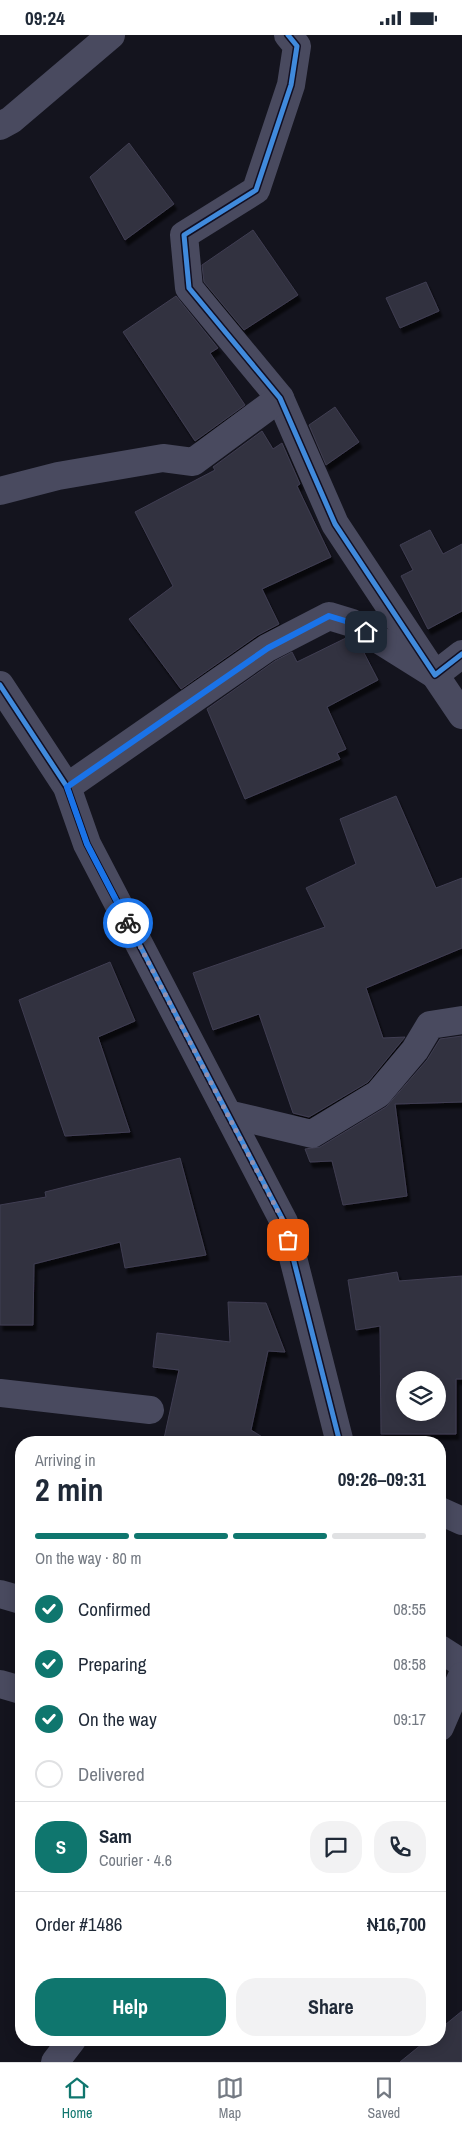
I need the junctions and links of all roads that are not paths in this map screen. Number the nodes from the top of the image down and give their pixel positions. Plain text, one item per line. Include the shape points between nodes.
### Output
1 (111, 35) edge
2 (288, 35) edge
3 (0, 126) edge
4 (280, 398) junction
5 (0, 491) edge
6 (462, 655) edge
7 (435, 675) junction
8 (0, 685) edge
9 (462, 715) edge
10 (67, 787) junction
11 (462, 1019) edge
12 (228, 1114) junction
13 (0, 1393) edge
14 (150, 1410) dead end
15 (338, 1436) edge
16 (446, 1514) edge
17 (462, 1521) edge
18 (0, 1594) edge
19 (15, 1598) edge
20 (446, 1653) edge
21 (462, 1663) edge
22 (462, 1676) edge
23 (0, 1684) edge
24 (15, 1688) edge
25 (446, 1713) edge
26 (67, 2046) edge
27 (55, 2062) edge

1 - 3 street via 12,120
2 - 4 street via 297,45 291,85 256,190 184,235 189,288
4 - 5 street via 193,463 163,458 58,475
4 - 7 street via 335,525
6 - 7 street
7 - 9 street
7 - 10 street via 352,623 329,616 268,648
8 - 10 street
10 - 12 street via 87,844
11 - 12 street via 430,1025 414,1051 378,1094 312,1134
12 - 15 street via 284,1223
13 - 14 street
16 - 17 street
18 - 19 street
20 - 21 street
22 - 25 street
23 - 24 street
26 - 27 street

